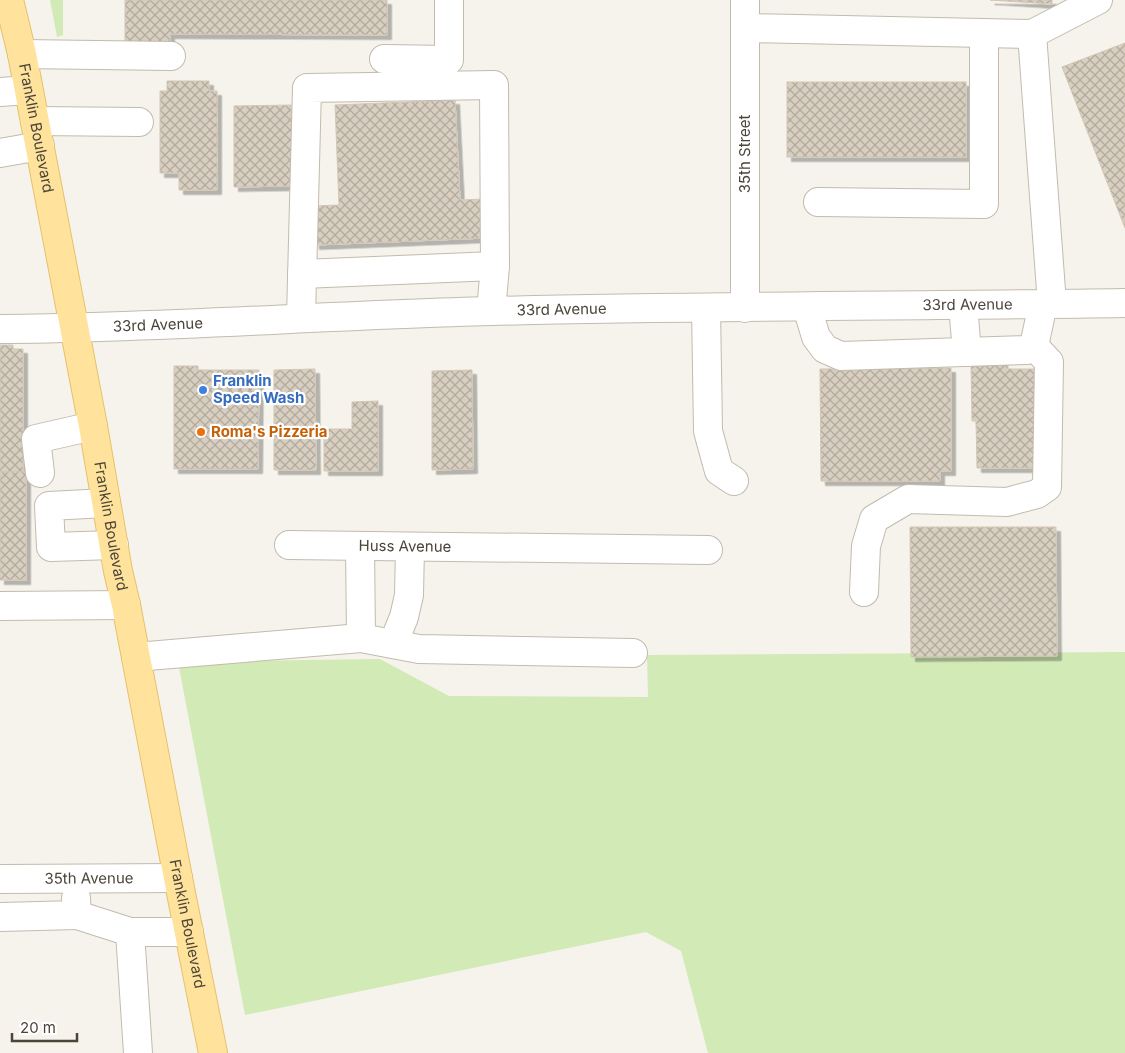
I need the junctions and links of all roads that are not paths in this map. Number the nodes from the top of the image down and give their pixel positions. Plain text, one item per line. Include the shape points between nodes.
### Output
1 (10, 0) edge
2 (449, 0) edge
3 (745, 0) edge
4 (1098, 0) edge
5 (745, 28) junction
6 (984, 33) junction
7 (1032, 34) junction
8 (22, 54) junction
9 (171, 56) dead end
10 (384, 59) dead end
11 (28, 90) junction
12 (0, 92) edge
13 (139, 122) dead end
14 (37, 134) junction
15 (0, 153) edge
16 (818, 202) dead end
17 (495, 266) junction
18 (302, 274) junction
19 (1125, 303) edge
20 (1047, 304) junction
21 (963, 305) junction
22 (807, 307) junction
23 (706, 308) junction
24 (745, 308) junction
25 (492, 311) junction
26 (301, 317) junction
27 (0, 329) edge
28 (75, 329) junction
29 (1034, 346) junction
30 (967, 352) junction
31 (93, 426) junction
32 (40, 473) dead end
33 (734, 480) dead end
34 (106, 504) junction
35 (288, 545) dead end
36 (114, 546) junction
37 (360, 546) junction
38 (410, 546) junction
39 (708, 550) dead end
40 (864, 592) dead end
41 (126, 605) junction
42 (0, 606) edge
43 (361, 638) junction
44 (393, 644) junction
45 (633, 653) dead end
46 (136, 657) junction
47 (178, 878) junction
48 (0, 879) edge
49 (76, 879) junction
50 (77, 915) junction
51 (0, 917) edge
52 (130, 932) junction
53 (189, 932) junction
54 (138, 1053) edge
55 (213, 1053) edge

1 - 8 main road, Franklin Boulevard
2 - 10 street via 449,60
3 - 5 street, 35th Street
4 - 7 street
5 - 6 street
5 - 24 street, 35th Street
6 - 7 street
6 - 16 street via 984,204
7 - 20 street
8 - 9 street
8 - 11 main road, Franklin Boulevard
11 - 12 street
11 - 14 main road, Franklin Boulevard
13 - 14 street
14 - 15 street
14 - 28 main road, Franklin Boulevard
17 - 18 street
17 - 18 street via 494,85 307,88
17 - 25 street
18 - 26 street
19 - 20 street, 33rd Avenue
20 - 21 street, 33rd Avenue
20 - 29 street
21 - 22 street, 33rd Avenue
21 - 30 street
22 - 24 street, 33rd Avenue
22 - 30 street via 816,337 825,349 841,356
23 - 24 street, 33rd Avenue
23 - 25 street, 33rd Avenue
23 - 33 street via 708,431 719,471
25 - 26 street, 33rd Avenue
26 - 28 street, 33rd Avenue
27 - 28 street, 33rd Avenue
28 - 31 main road, Franklin Boulevard
29 - 30 street via 1027,350
29 - 40 street via 1049,362 1047,487 1037,494 1007,502 908,499 874,519 866,546
31 - 32 street via 36,438
31 - 34 main road, Franklin Boulevard
34 - 36 main road, Franklin Boulevard
34 - 36 street via 49,506 51,547
35 - 37 street
36 - 41 main road, Franklin Boulevard
37 - 38 street, Huss Avenue
37 - 43 street, Huss Avenue
38 - 39 street, Huss Avenue
38 - 44 street via 409,595
41 - 42 street
41 - 46 main road, Franklin Boulevard
43 - 44 street
43 - 46 street
44 - 45 street via 419,649
46 - 47 main road, Franklin Boulevard
47 - 49 street, 35th Avenue
47 - 53 main road, Franklin Boulevard
48 - 49 street, 35th Avenue
49 - 50 street
50 - 51 street
50 - 52 street
52 - 53 street
52 - 54 street
53 - 55 main road, Franklin Boulevard

